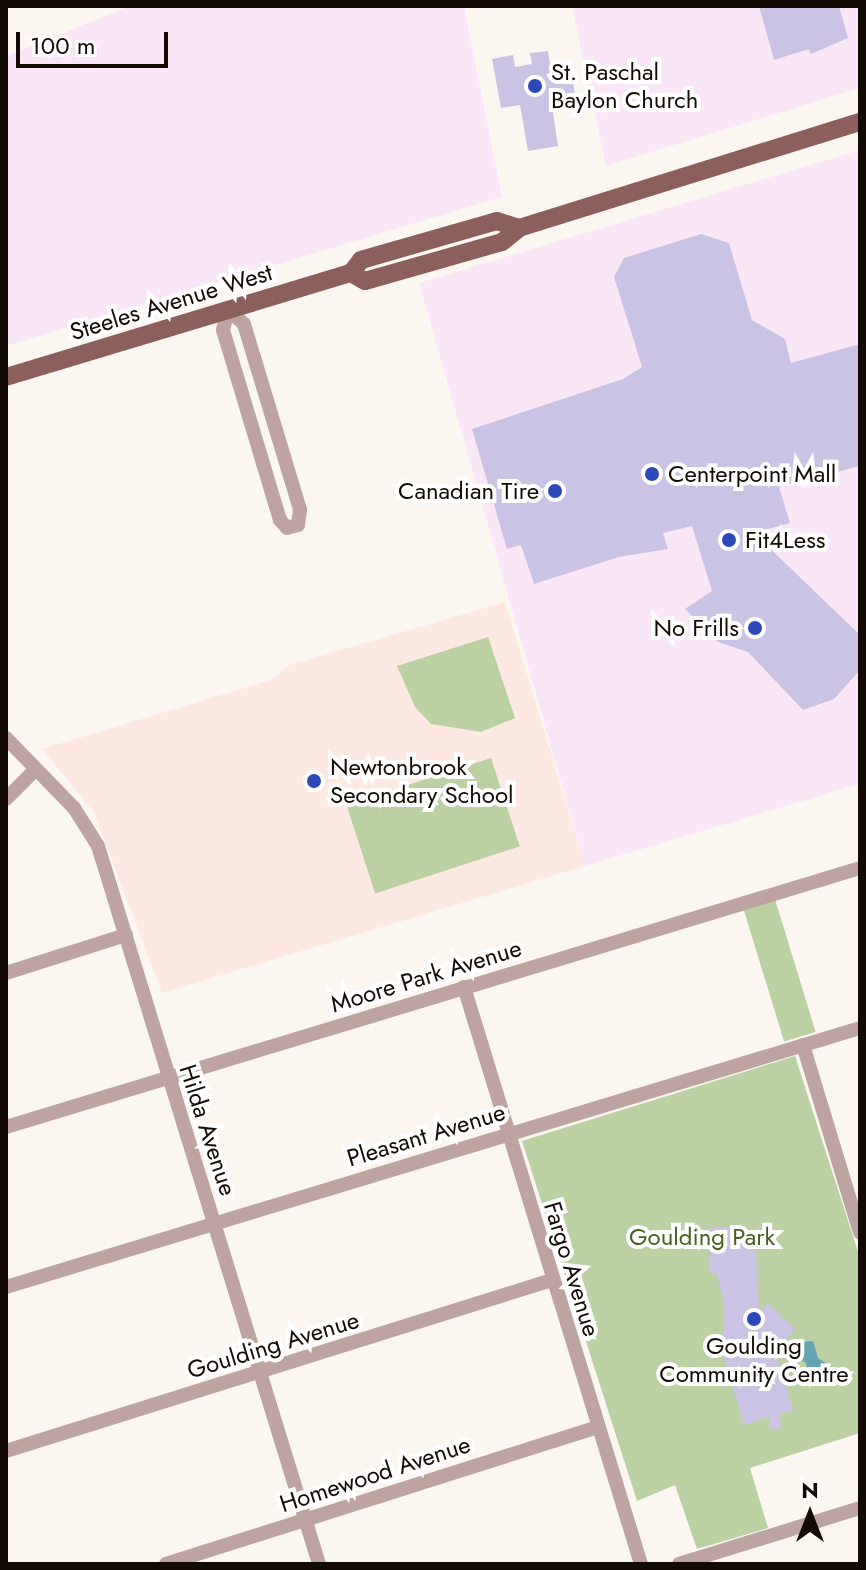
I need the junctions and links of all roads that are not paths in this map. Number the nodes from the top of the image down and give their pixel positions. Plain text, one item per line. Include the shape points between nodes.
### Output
1 (860, 122) edge
2 (228, 310) junction
3 (6, 377) edge
4 (296, 496) junction
5 (274, 501) junction
6 (6, 738) edge
7 (35, 770) junction
8 (6, 799) edge
9 (860, 868) edge
10 (126, 935) junction
11 (6, 973) edge
12 (464, 987) junction
13 (860, 1028) edge
14 (803, 1045) junction
15 (169, 1078) junction
16 (6, 1127) edge
17 (508, 1133) junction
18 (853, 1188) edge
19 (215, 1223) junction
20 (860, 1233) edge
21 (552, 1280) junction
22 (6, 1287) edge
23 (261, 1373) junction
24 (598, 1427) junction
25 (6, 1451) edge
26 (860, 1508) edge
27 (306, 1520) junction
28 (166, 1564) edge
29 (319, 1564) edge
30 (641, 1564) edge
31 (679, 1564) edge

1 - 2 main road, Steeles Avenue West via 519,228 497,221 365,281 351,273
2 - 3 main road, Steeles Avenue West
2 - 4 street via 244,324
2 - 5 street via 223,330
4 - 5 street
4 - 5 street via 298,525 287,528
6 - 7 street, Hilda Avenue
7 - 8 street
7 - 10 street, Hilda Avenue via 74,808 98,846
9 - 12 street, Moore Park Avenue
10 - 11 street
10 - 15 street, Hilda Avenue
12 - 15 street, Moore Park Avenue
12 - 17 street, Fargo Avenue
13 - 14 street, Pleasant Avenue
14 - 17 street, Pleasant Avenue
14 - 18 street
15 - 16 street, Moore Park Avenue
15 - 19 street, Hilda Avenue
17 - 19 street, Pleasant Avenue
17 - 21 street, Fargo Avenue
18 - 20 street
19 - 22 street, Pleasant Avenue
19 - 23 street, Hilda Avenue
21 - 23 street, Goulding Avenue
21 - 24 street, Fargo Avenue
23 - 25 street, Goulding Avenue
23 - 27 street, Hilda Avenue
24 - 27 street, Homewood Avenue
24 - 30 street, Fargo Avenue
26 - 31 street
27 - 28 street, Homewood Avenue
27 - 29 street, Hilda Avenue

